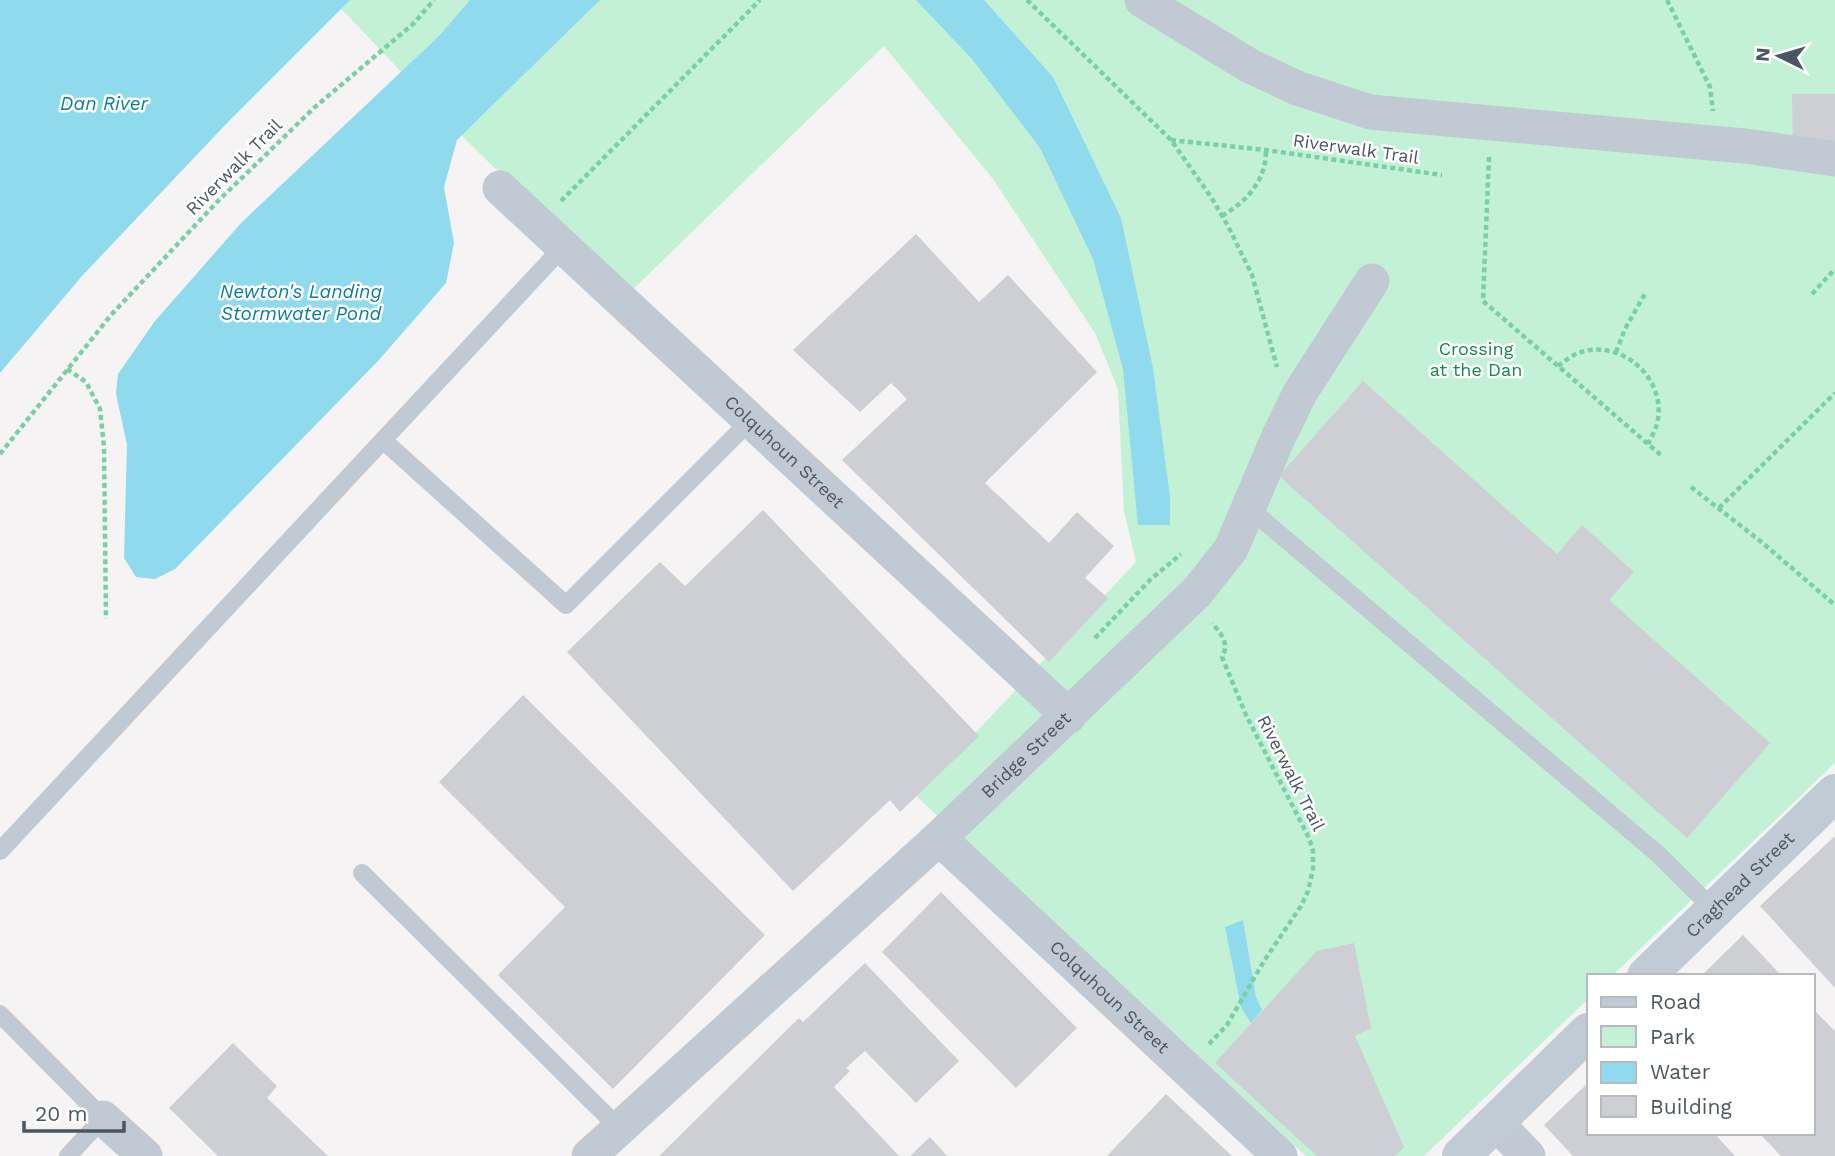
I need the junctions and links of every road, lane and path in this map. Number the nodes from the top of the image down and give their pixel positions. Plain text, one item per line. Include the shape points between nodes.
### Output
1 (434, 0) edge
2 (760, 0) edge
3 (1027, 0) edge
4 (1142, 0) edge
5 (1667, 0) edge
6 (1485, 121) junction
7 (1171, 140) junction
8 (1708, 143) junction
9 (1266, 150) junction
10 (1835, 159) edge
11 (1442, 175) dead end
12 (500, 188) dead end
13 (1222, 216) junction
14 (538, 223) junction
15 (563, 247) junction
16 (1835, 270) edge
17 (1372, 281) dead end
18 (1646, 292) dead end
19 (1812, 294) dead end
20 (1616, 352) junction
21 (1558, 366) junction
22 (67, 369) junction
23 (1281, 379) dead end
24 (1835, 393) edge
25 (750, 421) junction
26 (384, 441) junction
27 (1648, 444) junction
28 (0, 454) edge
29 (1662, 457) dead end
30 (1691, 487) dead end
31 (1719, 508) junction
32 (1250, 509) junction
33 (1188, 548) dead end
34 (1835, 605) edge
35 (106, 619) dead end
36 (1088, 645) dead end
37 (1222, 657) dead end
38 (1069, 716) junction
39 (1835, 793) edge
40 (939, 838) junction
41 (0, 851) edge
42 (362, 873) dead end
43 (1714, 911) junction
44 (1649, 974) edge
45 (0, 1014) edge
46 (1587, 1033) edge
47 (1209, 1044) dead end
48 (103, 1118) junction
49 (1495, 1122) junction
50 (619, 1128) junction
51 (68, 1156) edge
52 (145, 1156) edge
53 (589, 1156) edge
54 (1280, 1156) edge
55 (1461, 1156) edge
56 (1528, 1156) edge

1 - 22 path, Riverwalk Trail via 218,201 125,299
2 - 14 path
3 - 7 path
4 - 6 street via 1250,66 1338,103 1370,112
5 - 8 path via 1710,87 1714,113
6 - 8 street
6 - 21 path via 1490,165 1483,301
7 - 9 path, Riverwalk Trail
7 - 13 path
8 - 10 street
9 - 11 path, Riverwalk Trail
9 - 13 path, Riverwalk Trail via 1257,186
12 - 14 street, Colquhoun Street
13 - 23 path via 1252,275
14 - 15 street, Colquhoun Street
15 - 25 street, Colquhoun Street
15 - 26 lane
16 - 19 path
17 - 32 street, Bridge Street via 1300,393
18 - 20 path
20 - 21 path via 1580,352
20 - 27 path via 1645,371 1654,392 1657,425
21 - 27 path
22 - 28 path, Riverwalk Trail
22 - 35 path via 86,382 100,409
24 - 31 path
25 - 26 lane via 566,605
25 - 38 street, Colquhoun Street
26 - 41 lane
27 - 29 path
30 - 31 path
31 - 34 path
32 - 38 street, Bridge Street via 1231,550 1197,592
32 - 43 lane via 1659,855
33 - 36 path
37 - 47 path, Riverwalk Trail via 1246,715 1301,821 1313,851 1314,869 1301,906 1227,1025
38 - 40 street, Bridge Street
39 - 43 main road, Craghead Street
40 - 50 street, Bridge Street
40 - 54 street, Colquhoun Street
42 - 50 lane
43 - 44 main road, Craghead Street
45 - 48 lane
46 - 49 main road
48 - 51 lane
48 - 52 street
49 - 55 main road
49 - 56 street
50 - 53 street, Bridge Street

